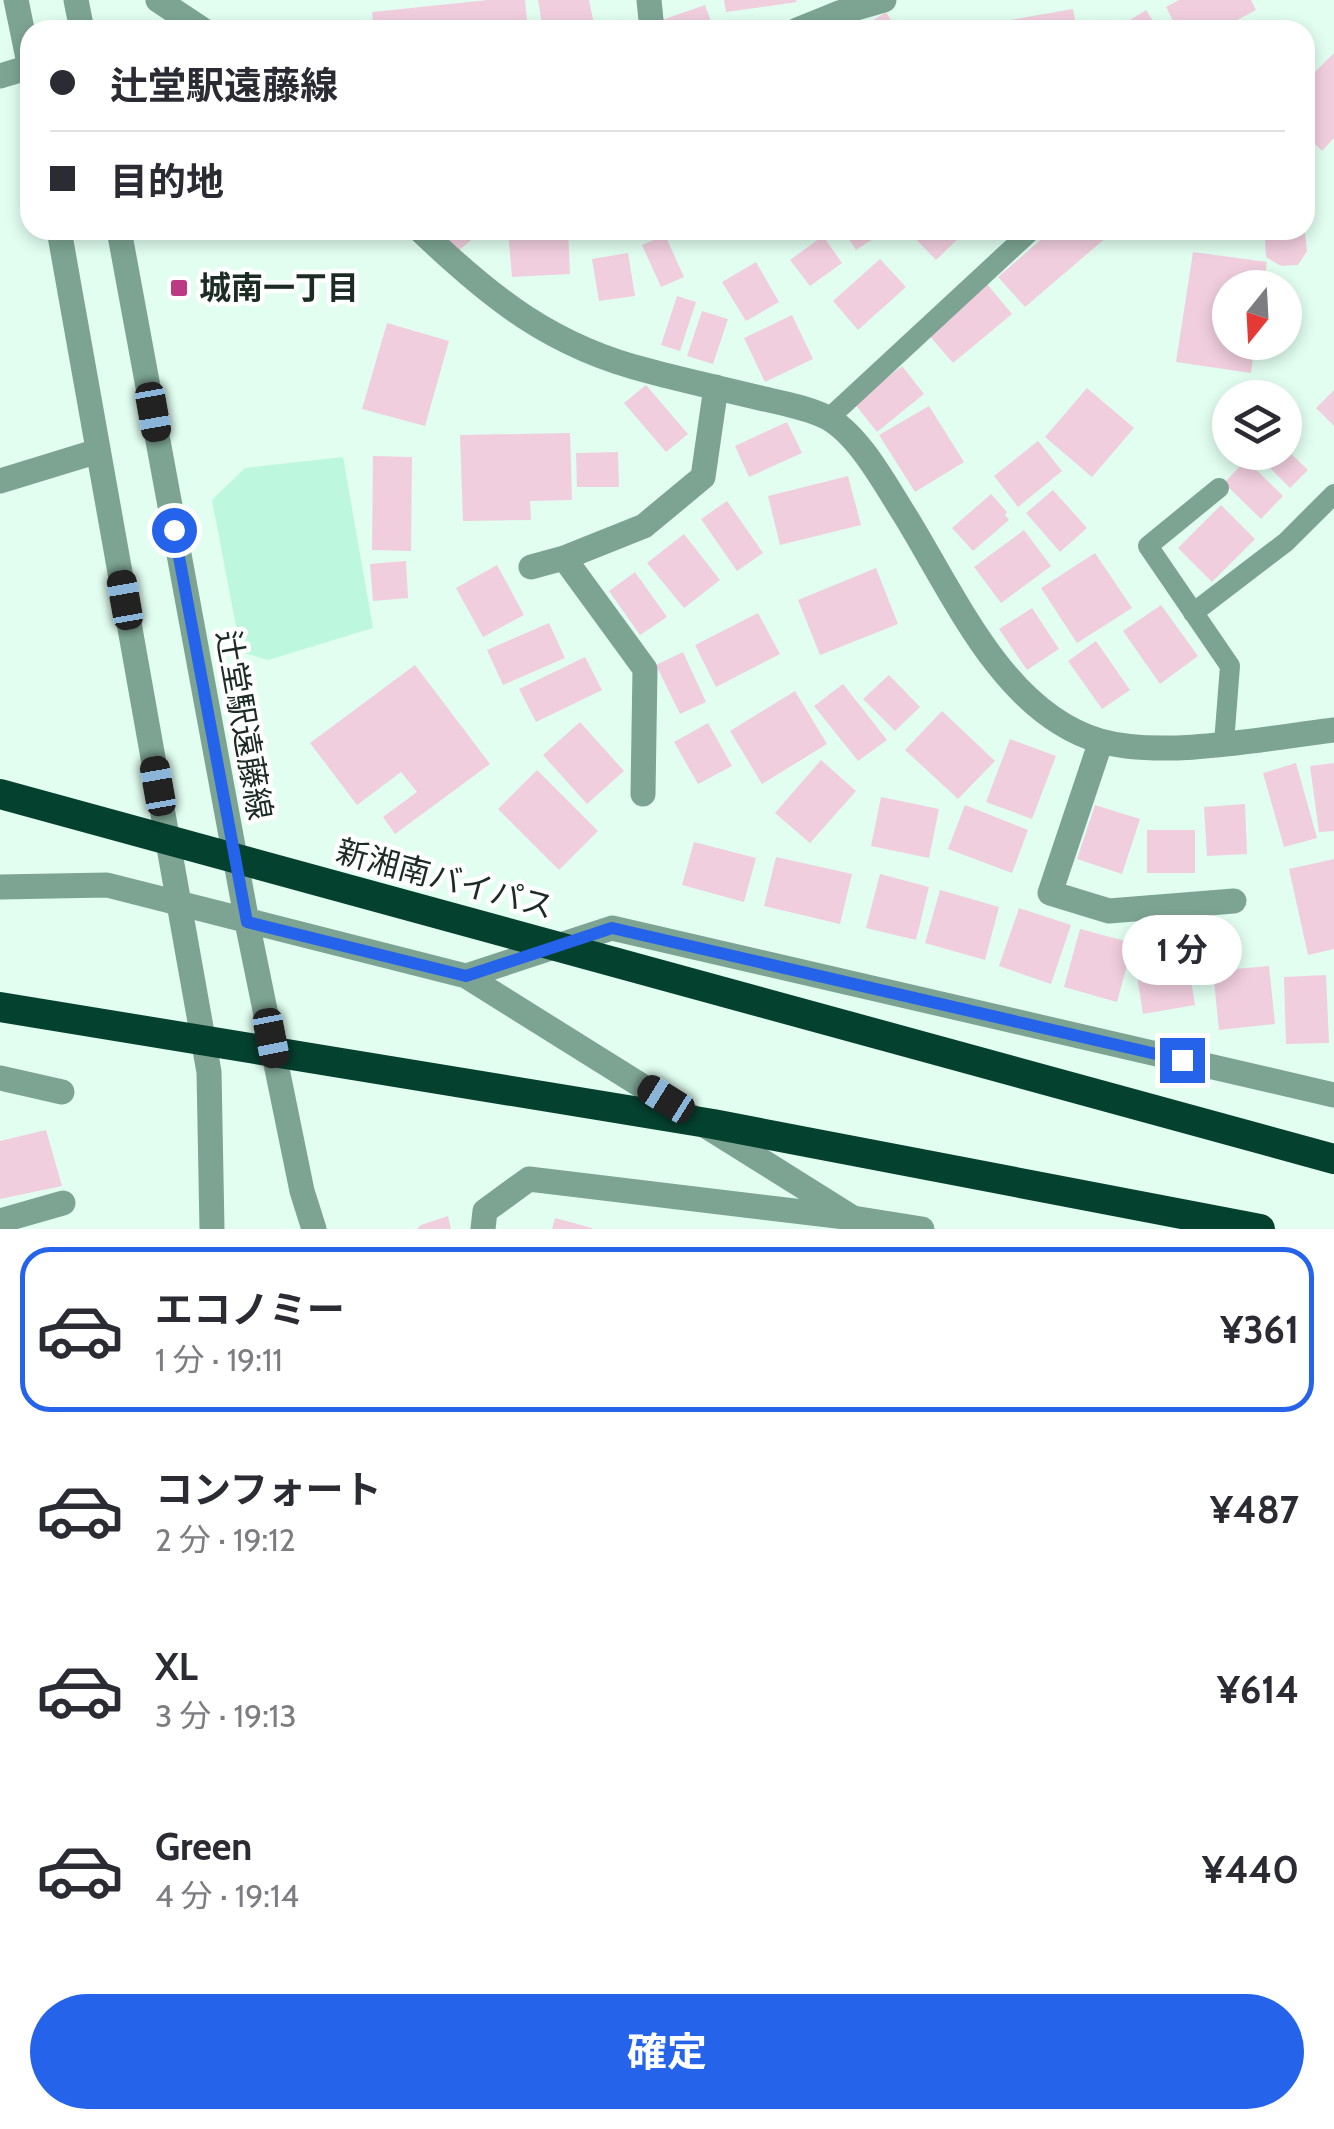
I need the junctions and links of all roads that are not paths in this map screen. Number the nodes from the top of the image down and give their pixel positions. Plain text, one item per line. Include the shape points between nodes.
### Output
1 (158, 0) edge
2 (884, 0) edge
3 (839, 6) edge
4 (189, 20) edge
5 (814, 20) edge
6 (61, 240) edge
7 (121, 240) edge
8 (430, 240) edge
9 (1021, 240) edge
10 (716, 388) junction
11 (828, 418) junction
12 (98, 450) junction
13 (0, 481) edge
14 (1219, 488) dead end
15 (1334, 494) edge
16 (564, 558) junction
17 (531, 567) dead end
18 (1193, 613) junction
19 (1334, 730) edge
20 (1101, 741) junction
21 (1224, 743) junction
22 (0, 794) edge
23 (643, 794) dead end
24 (0, 887) edge
25 (1234, 901) dead end
26 (178, 903) junction
27 (247, 922) junction
28 (466, 976) junction
29 (0, 1007) edge
30 (0, 1078) edge
31 (62, 1092) dead end
32 (1334, 1096) edge
33 (1334, 1160) edge
34 (64, 1203) dead end
35 (853, 1218) junction
36 (0, 1221) edge
37 (212, 1229) edge
38 (314, 1229) edge
39 (483, 1229) edge
40 (922, 1229) edge
41 (1260, 1229) edge

1 - 4 street
2 - 3 street
3 - 5 street
6 - 12 street
7 - 27 street, 辻堂駅遠藤線
8 - 10 street via 530,323 593,354
9 - 11 lane
10 - 11 street
10 - 16 street via 703,477 644,526
11 - 20 street via 875,467 996,663 1060,723
12 - 13 street
12 - 26 street
14 - 18 lane via 1148,546
15 - 18 lane via 1286,542
16 - 17 street
16 - 23 street via 645,669
18 - 21 lane via 1230,666
19 - 21 street
20 - 21 street
20 - 25 street via 1050,893 1109,911
22 - 33 highway, 新湘南バイパス, bridge
24 - 26 street via 107,884
26 - 27 street
26 - 37 street via 209,1072
27 - 28 street
27 - 38 street, 辻堂駅遠藤線
28 - 32 street via 612,928
28 - 35 street
29 - 41 highway, bridge via 713,1124
30 - 31 street
34 - 36 street
35 - 39 street via 529,1180 484,1211
35 - 40 street

